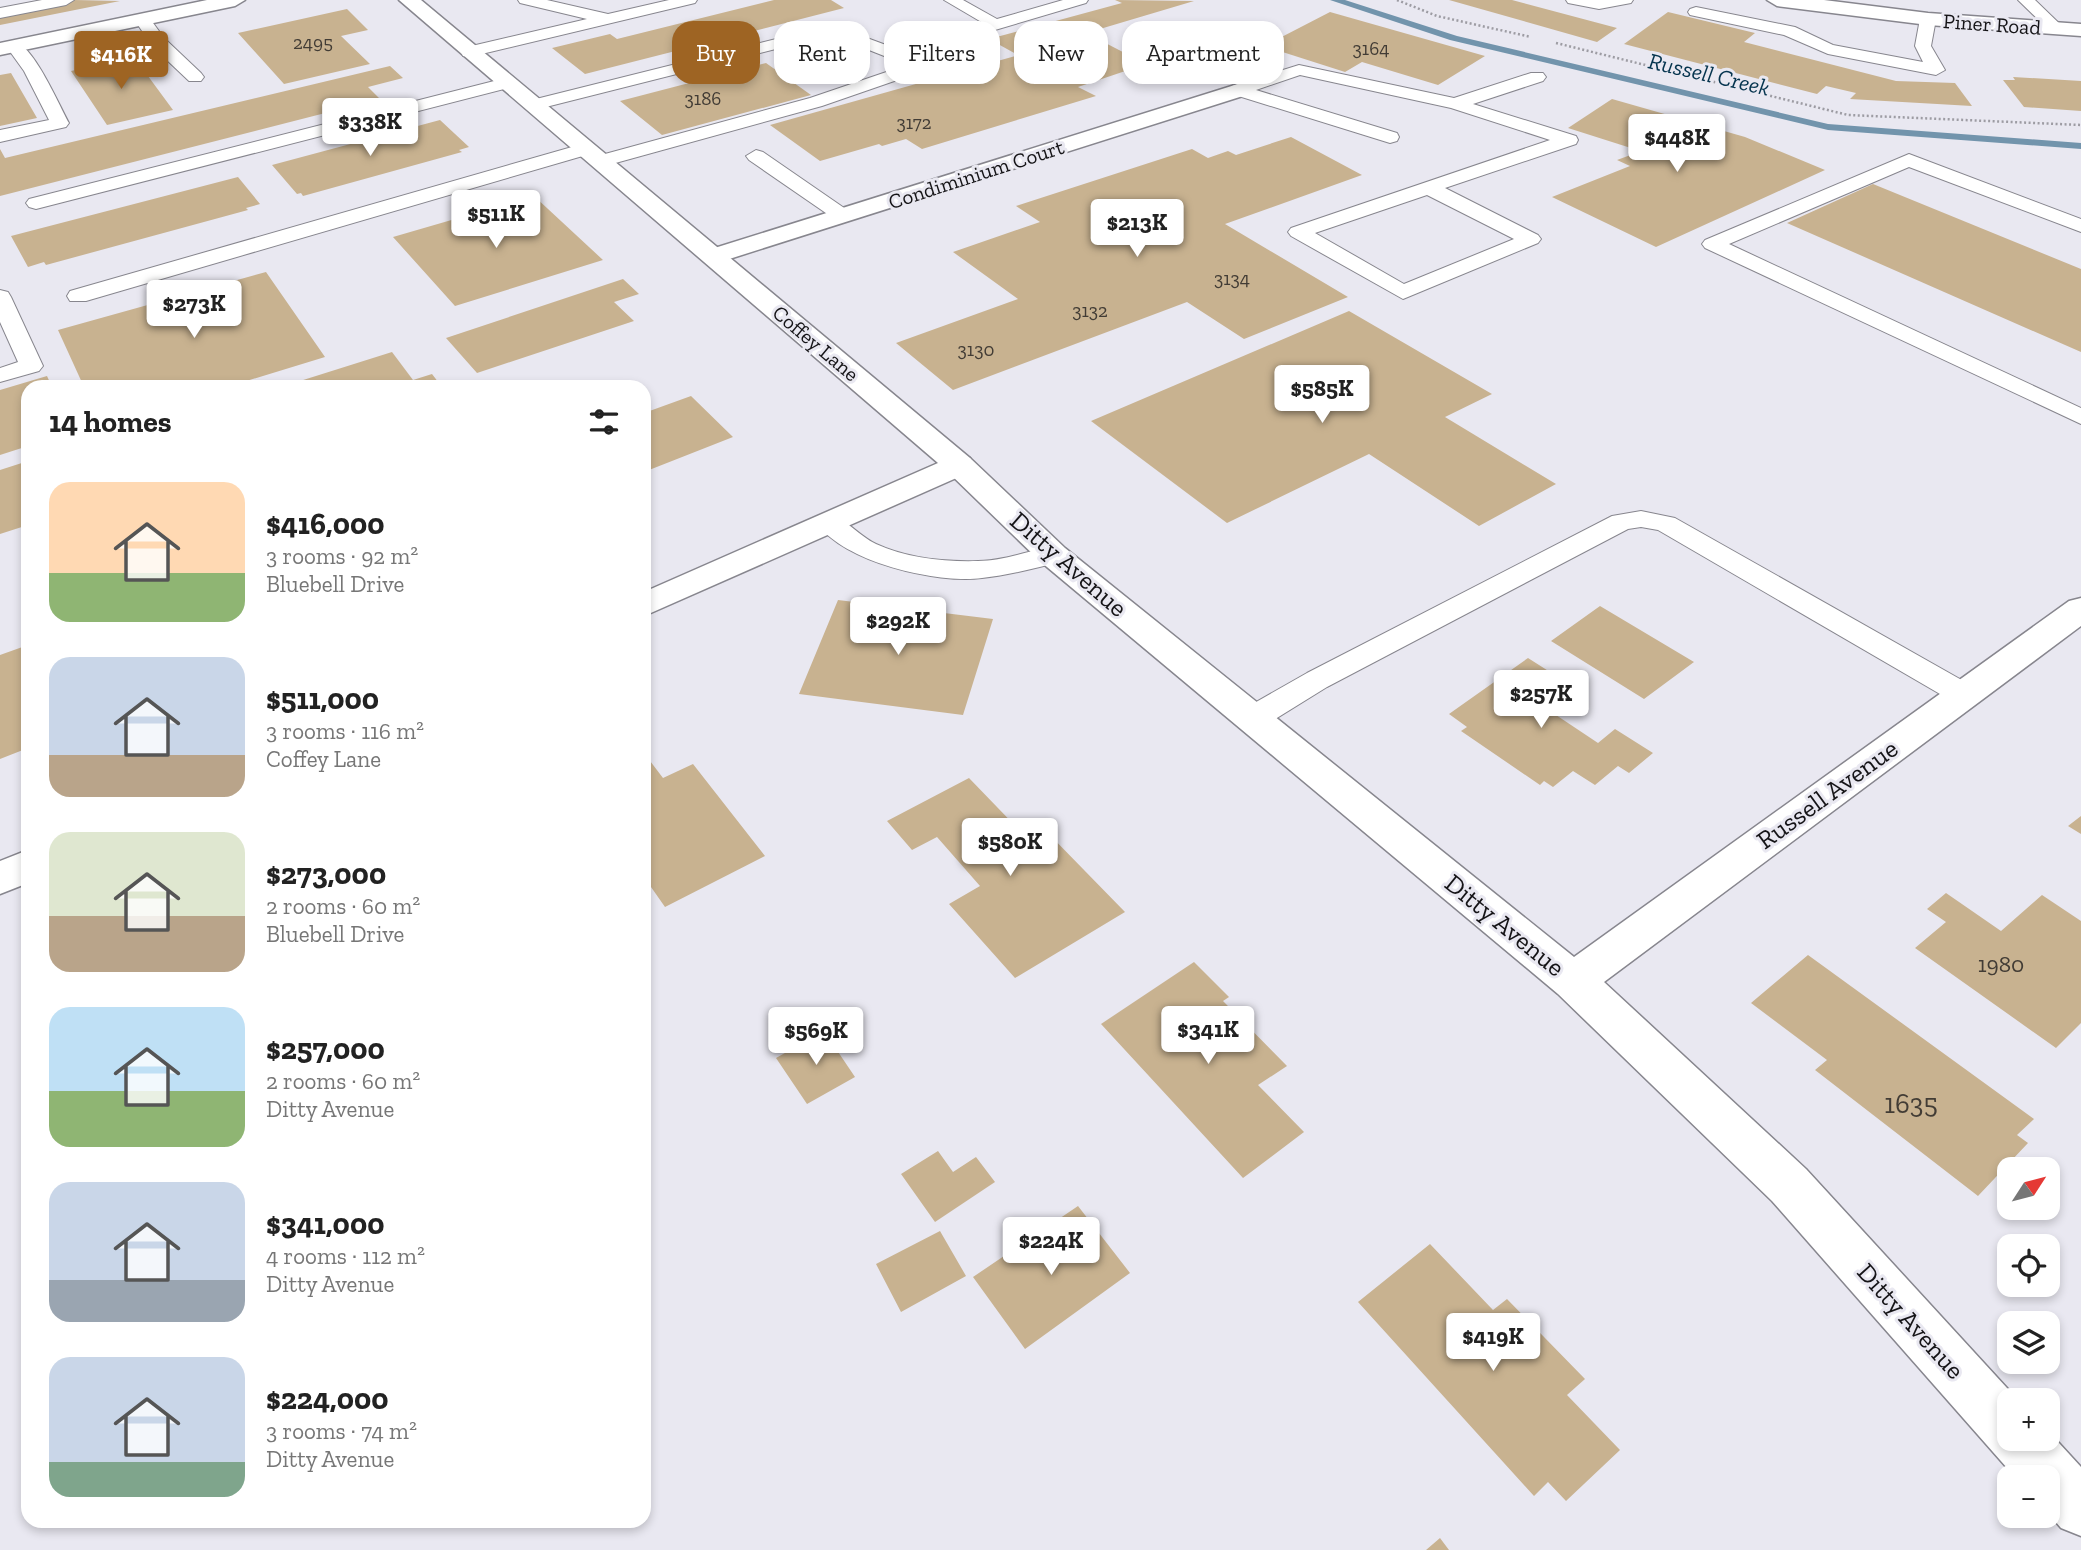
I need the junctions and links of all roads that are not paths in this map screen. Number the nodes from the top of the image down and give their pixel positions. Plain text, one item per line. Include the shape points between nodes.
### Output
1 (66, 0) edge
2 (235, 0) edge
3 (409, 0) edge
4 (526, 0) edge
5 (689, 0) edge
6 (952, 0) edge
7 (1080, 0) edge
8 (1574, 0) edge
9 (1625, 0) edge
10 (1777, 0) edge
11 (2026, 0) edge
12 (1812, 3) edge
13 (1696, 12) dead end
14 (0, 13) edge
15 (142, 19) junction
16 (610, 19) junction
17 (1928, 19) junction
18 (2057, 29) junction
19 (2081, 30) edge
20 (1789, 31) junction
21 (1869, 40) dead end
22 (7, 47) edge
23 (469, 52) junction
24 (195, 77) dead end
25 (1537, 77) dead end
26 (506, 83) junction
27 (1238, 90) junction
28 (1455, 104) junction
29 (534, 105) junction
30 (0, 136) edge
31 (1390, 137) dead end
32 (594, 155) junction
33 (756, 156) dead end
34 (1429, 188) junction
35 (36, 203) dead end
36 (843, 216) junction
37 (2081, 226) edge
38 (715, 256) junction
39 (78, 296) dead end
40 (0, 297) edge
41 (0, 375) edge
42 (2081, 417) edge
43 (959, 465) junction
44 (830, 523) junction
45 (1053, 555) junction
46 (651, 602) edge
47 (2081, 609) edge
48 (1964, 694) junction
49 (1254, 718) junction
50 (21, 869) edge
51 (0, 877) edge
52 (1573, 981) junction
53 (1997, 1418) edge
54 (2028, 1451) edge
55 (2081, 1508) edge

1 - 14 lane
2 - 15 street
3 - 23 street, Coffey Lane
4 - 16 lane
5 - 16 lane
6 - 7 lane via 996,25
8 - 9 lane via 1599,4
10 - 12 street, Piner Road
11 - 18 lane
12 - 17 street, Piner Road
13 - 20 lane
15 - 22 street
15 - 24 lane via 158,42
16 - 23 lane
17 - 18 street, Piner Road
17 - 20 lane via 1916,45 1936,70 1828,49
18 - 19 street, Piner Road
20 - 21 lane
22 - 30 lane via 32,70 60,123
23 - 26 street, Coffey Lane
25 - 28 lane
26 - 29 street, Coffey Lane
26 - 35 lane
27 - 28 lane via 1299,70
27 - 31 lane
27 - 36 street, Condiminium Court
28 - 34 lane via 1569,140
29 - 32 street, Coffey Lane
29 - 32 lane via 832,30 923,65 816,102
32 - 38 street, Coffey Lane
32 - 39 lane
33 - 36 lane
34 - 34 lane via 1390,201 1298,232 1403,292 1531,239
36 - 38 street, Condiminium Court
37 - 42 lane via 1909,160 1712,244
38 - 43 street, Coffey Lane
40 - 41 lane via 32,366
43 - 44 street
43 - 45 street, Ditty Avenue
44 - 45 lane via 865,549 935,566 980,570
44 - 46 street
45 - 49 street, Ditty Avenue
47 - 48 street, Russell Avenue
48 - 49 lane via 1667,524 1641,519 1620,522 1317,680
48 - 52 street, Russell Avenue
49 - 52 street, Ditty Avenue
50 - 51 street
52 - 53 street, Ditty Avenue via 1789,1185
54 - 55 street

